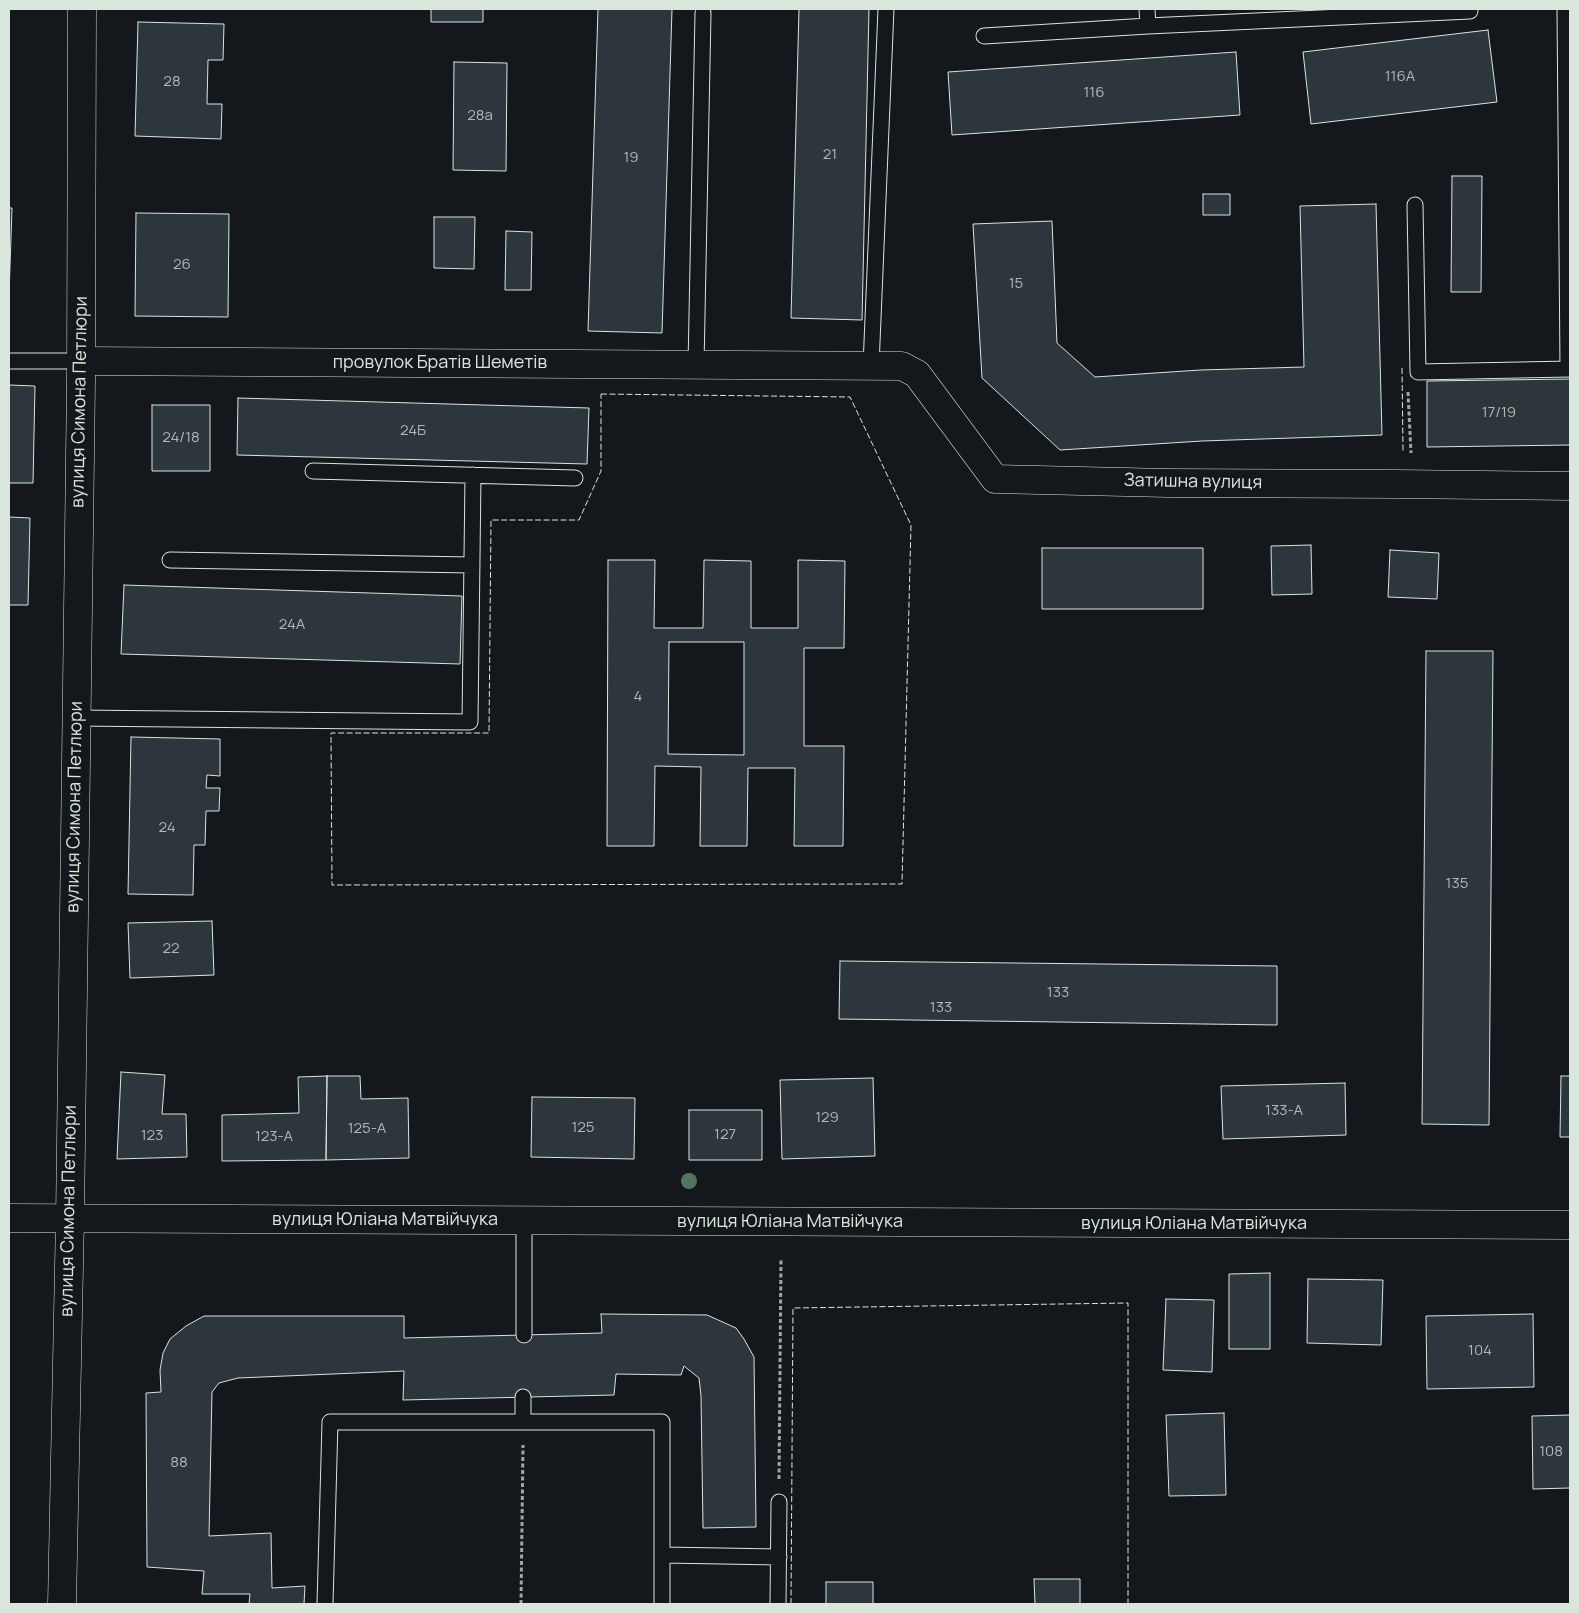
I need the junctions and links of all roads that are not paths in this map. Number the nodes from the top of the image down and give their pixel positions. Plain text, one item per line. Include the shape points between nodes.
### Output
1 (82, 9) edge
2 (886, 9) edge
3 (1148, 9) edge
4 (1565, 9) edge
5 (1470, 11) dead end
6 (702, 12) dead end
7 (1148, 26) junction
8 (984, 36) dead end
9 (1414, 204) dead end
10 (9, 361) edge
11 (81, 361) junction
12 (696, 365) junction
13 (871, 366) junction
14 (1569, 369) edge
15 (313, 472) dead end
16 (472, 475) junction
17 (574, 478) dead end
18 (1570, 486) edge
19 (170, 560) dead end
20 (472, 565) junction
21 (76, 718) junction
22 (9, 1218) edge
23 (70, 1218) junction
24 (524, 1220) junction
25 (1570, 1226) edge
26 (524, 1335) dead end
27 (523, 1397) dead end
28 (523, 1422) junction
29 (779, 1502) road end
30 (663, 1555) junction
31 (779, 1557) junction
32 (62, 1604) edge
33 (324, 1604) edge
34 (662, 1604) edge
35 (778, 1604) edge

1 - 11 street, вулиця Симона Петлюри
2 - 13 lane
3 - 7 lane
4 - 14 lane
5 - 7 lane
6 - 12 lane
7 - 8 lane
9 - 14 lane via 1418,372
10 - 11 lane, провулок Братів Шеметів
11 - 12 street, провулок Братів Шеметів
11 - 21 street, вулиця Симона Петлюри
12 - 13 street, провулок Братів Шеметів
13 - 18 street, Затишна вулиця via 902,366 917,374 995,478 1168,483
15 - 16 lane
16 - 17 lane
16 - 20 lane
19 - 20 lane
20 - 21 lane via 470,722
21 - 23 street, вулиця Симона Петлюри
22 - 23 street, вулиця Юліана Матвійчука
23 - 24 street, вулиця Юліана Матвійчука
23 - 32 street, вулиця Симона Петлюри
24 - 25 street, вулиця Юліана Матвійчука
24 - 26 lane
27 - 28 lane
28 - 30 lane via 662,1422
28 - 33 lane via 330,1422
29 - 31 lane
30 - 31 lane
30 - 34 lane
31 - 35 lane

